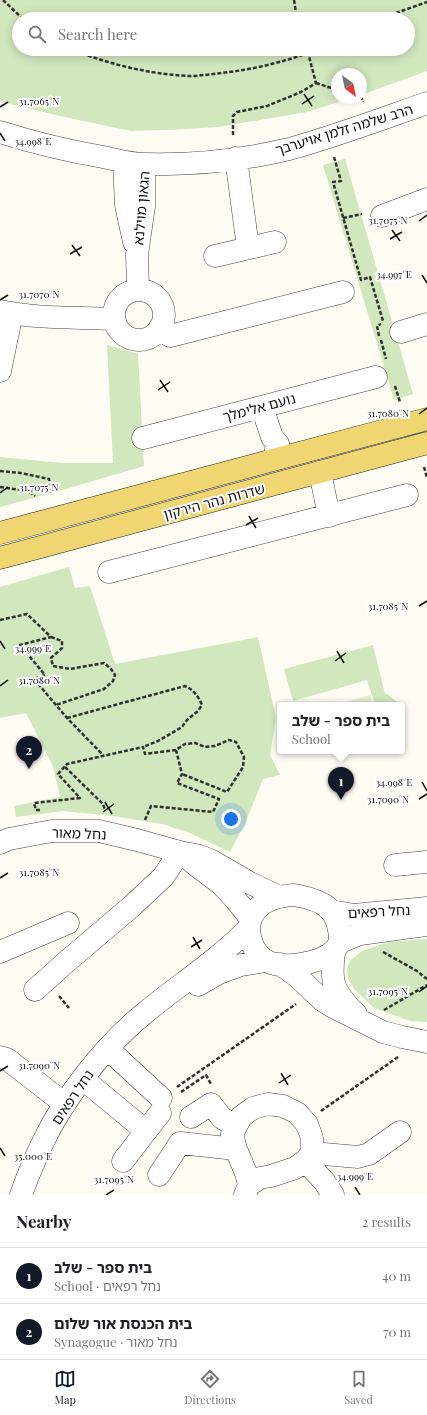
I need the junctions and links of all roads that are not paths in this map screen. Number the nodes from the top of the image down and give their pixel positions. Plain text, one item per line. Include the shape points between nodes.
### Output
1 (425, 110) edge
2 (0, 132) edge
3 (236, 158) junction
4 (134, 163) junction
5 (427, 199) edge
6 (382, 216) dead end
7 (275, 242) dead end
8 (248, 248) junction
9 (215, 256) dead end
10 (138, 290) junction
11 (343, 292) dead end
12 (6, 312) edge
13 (114, 319) junction
14 (427, 324) edge
15 (160, 327) junction
16 (401, 332) dead end
17 (0, 371) edge
18 (385, 373) road end
19 (262, 407) junction
20 (427, 419) edge
21 (143, 438) dead end
22 (427, 443) edge
23 (279, 458) junction
24 (320, 472) junction
25 (407, 495) dead end
26 (329, 516) junction
27 (0, 533) edge
28 (0, 558) edge
29 (109, 572) dead end
30 (0, 843) edge
31 (180, 852) junction
32 (427, 862) edge
33 (395, 866) dead end
34 (279, 897) junction
35 (427, 908) edge
36 (332, 911) junction
37 (68, 923) dead end
38 (250, 924) junction
39 (427, 925) edge
40 (337, 947) junction
41 (0, 952) edge
42 (273, 962) junction
43 (35, 990) dead end
44 (145, 1012) junction
45 (365, 1023) junction
46 (427, 1042) edge
47 (108, 1049) junction
48 (0, 1057) edge
49 (83, 1079) junction
50 (65, 1104) junction
51 (191, 1117) dead end
52 (236, 1126) junction
53 (146, 1132) junction
54 (400, 1132) dead end
55 (236, 1148) junction
56 (309, 1157) junction
57 (123, 1161) dead end
58 (158, 1176) dead end
59 (247, 1190) edge
60 (20, 1195) edge
61 (333, 1195) edge

1 - 3 street, הרב שלמה זלמן אויערבך via 288,149
2 - 4 street, הרב שלמה זלמן אויערבך via 67,151
3 - 4 street, הרב שלמה זלמן אויערבך via 202,162
3 - 8 street
4 - 10 street, הגאון מוילנא via 144,206 137,255
5 - 6 street
7 - 8 street
8 - 9 street
10 - 13 street via 126,293 119,299
10 - 15 street via 154,294 161,304 164,316
11 - 15 street via 170,336
12 - 13 street via 60,318
12 - 17 street
13 - 15 street via 121,333 134,340 149,338
14 - 16 street
18 - 19 street, נועם אלימלך
19 - 21 street, נועם אלימלך
19 - 23 street via 272,436 278,444 276,449
20 - 23 main road, שדרות נהר הירקון
22 - 24 main road, שדרות נהר הירקון
23 - 27 main road, שדרות נהר הירקון
24 - 26 street
24 - 28 main road, שדרות נהר הירקון
25 - 26 street
26 - 29 street
30 - 31 street, נחל מאור via 52,831 99,831
31 - 34 street, נחל מאור via 212,861
31 - 38 street, נחל מאור via 221,884 236,900
31 - 43 street via 163,877
32 - 33 street
34 - 36 street via 310,898
34 - 38 street via 258,908
35 - 36 street, נחל רפאים via 354,915
36 - 40 street via 338,922
37 - 41 street
38 - 42 street via 252,945 258,953
38 - 44 street, נחל רפאים via 240,938
39 - 40 street, נחל רפאים via 360,934
40 - 42 street via 316,961 301,965
40 - 45 street via 332,966 336,991
42 - 44 street, נחל רפאים via 241,965 219,973
42 - 45 street via 298,977 322,1000
44 - 47 street, נחל רפאים
45 - 46 street via 384,1032
47 - 49 street, נחל רפאים
47 - 53 street via 166,1099
48 - 50 street via 7,1059
49 - 50 street, נחל רפאים
49 - 53 street
50 - 60 street, נחל רפאים via 43,1141
51 - 52 street via 211,1104 222,1118
52 - 55 street via 232,1134
52 - 56 street via 241,1117 254,1108 268,1104 283,1106 297,1113 307,1124 312,1138
53 - 57 street
54 - 56 street via 369,1154 358,1157
55 - 58 street via 180,1144
55 - 59 street via 246,1173
56 - 59 street via 295,1168 260,1178
56 - 61 street

